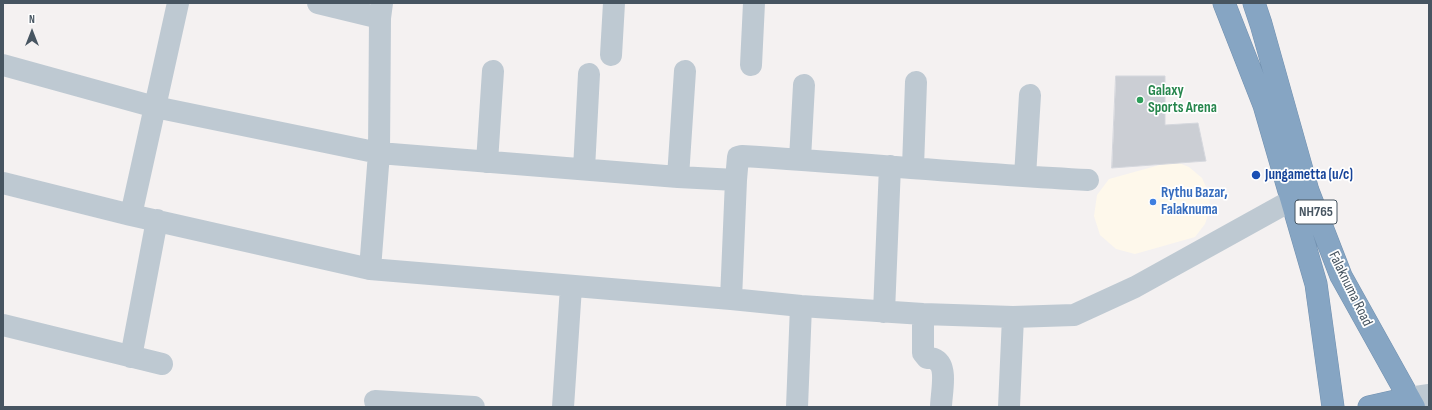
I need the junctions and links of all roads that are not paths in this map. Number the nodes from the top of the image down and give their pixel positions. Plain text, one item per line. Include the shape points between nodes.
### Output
1 (178, 3) edge
2 (318, 3) edge
3 (614, 3) edge
4 (754, 3) edge
5 (1224, 3) edge
6 (1254, 3) edge
7 (381, 11) edge
8 (611, 55) dead end
9 (3, 65) edge
10 (751, 65) dead end
11 (492, 71) dead end
12 (685, 71) dead end
13 (589, 74) dead end
14 (916, 82) dead end
15 (804, 85) dead end
16 (1030, 95) dead end
17 (155, 107) junction
18 (379, 153) junction
19 (800, 159) junction
20 (487, 162) junction
21 (890, 166) junction
22 (913, 167) junction
23 (584, 169) junction
24 (1025, 176) junction
25 (678, 177) junction
26 (736, 180) junction
27 (1088, 180) dead end
28 (3, 183) edge
29 (1292, 200) junction
30 (131, 214) junction
31 (157, 220) junction
32 (370, 270) junction
33 (571, 287) junction
34 (731, 299) junction
35 (801, 306) junction
36 (884, 312) junction
37 (923, 314) junction
38 (1013, 317) junction
39 (3, 325) edge
40 (131, 357) junction
41 (162, 364) dead end
42 (1417, 400) edge
43 (375, 401) dead end
44 (446, 406) edge
45 (474, 407) edge
46 (564, 407) edge
47 (797, 407) edge
48 (940, 407) edge
49 (1009, 407) edge
50 (1333, 407) edge
51 (1370, 407) edge

1 - 17 street
2 - 7 street
3 - 8 street
4 - 10 street
5 - 29 highway, Falaknuma Road / NH765 via 1264,105
6 - 42 highway, Falaknuma Road / NH765 via 1308,191 1341,276
7 - 18 street
9 - 17 street
11 - 20 street
12 - 25 street
13 - 23 street
14 - 22 street
15 - 19 street
16 - 24 street
17 - 18 street
17 - 30 street
18 - 20 street
18 - 32 street
19 - 21 street
19 - 26 street via 738,157
20 - 23 street
21 - 22 street
21 - 36 street
22 - 24 street
23 - 25 street
24 - 27 street
25 - 26 street
26 - 34 street
28 - 30 street
29 - 38 street via 1135,287 1074,315
29 - 50 highway, Falaknuma Road / NH765 via 1316,284
30 - 31 street
31 - 32 street
31 - 40 street
32 - 33 street
33 - 34 street
33 - 46 street
34 - 35 street
35 - 36 street
35 - 47 street
36 - 37 street
37 - 38 street
37 - 48 street via 923,353 927,358 936,359 943,373
38 - 49 street
39 - 40 street
40 - 41 street
42 - 51 highway
43 - 44 street
44 - 45 street

